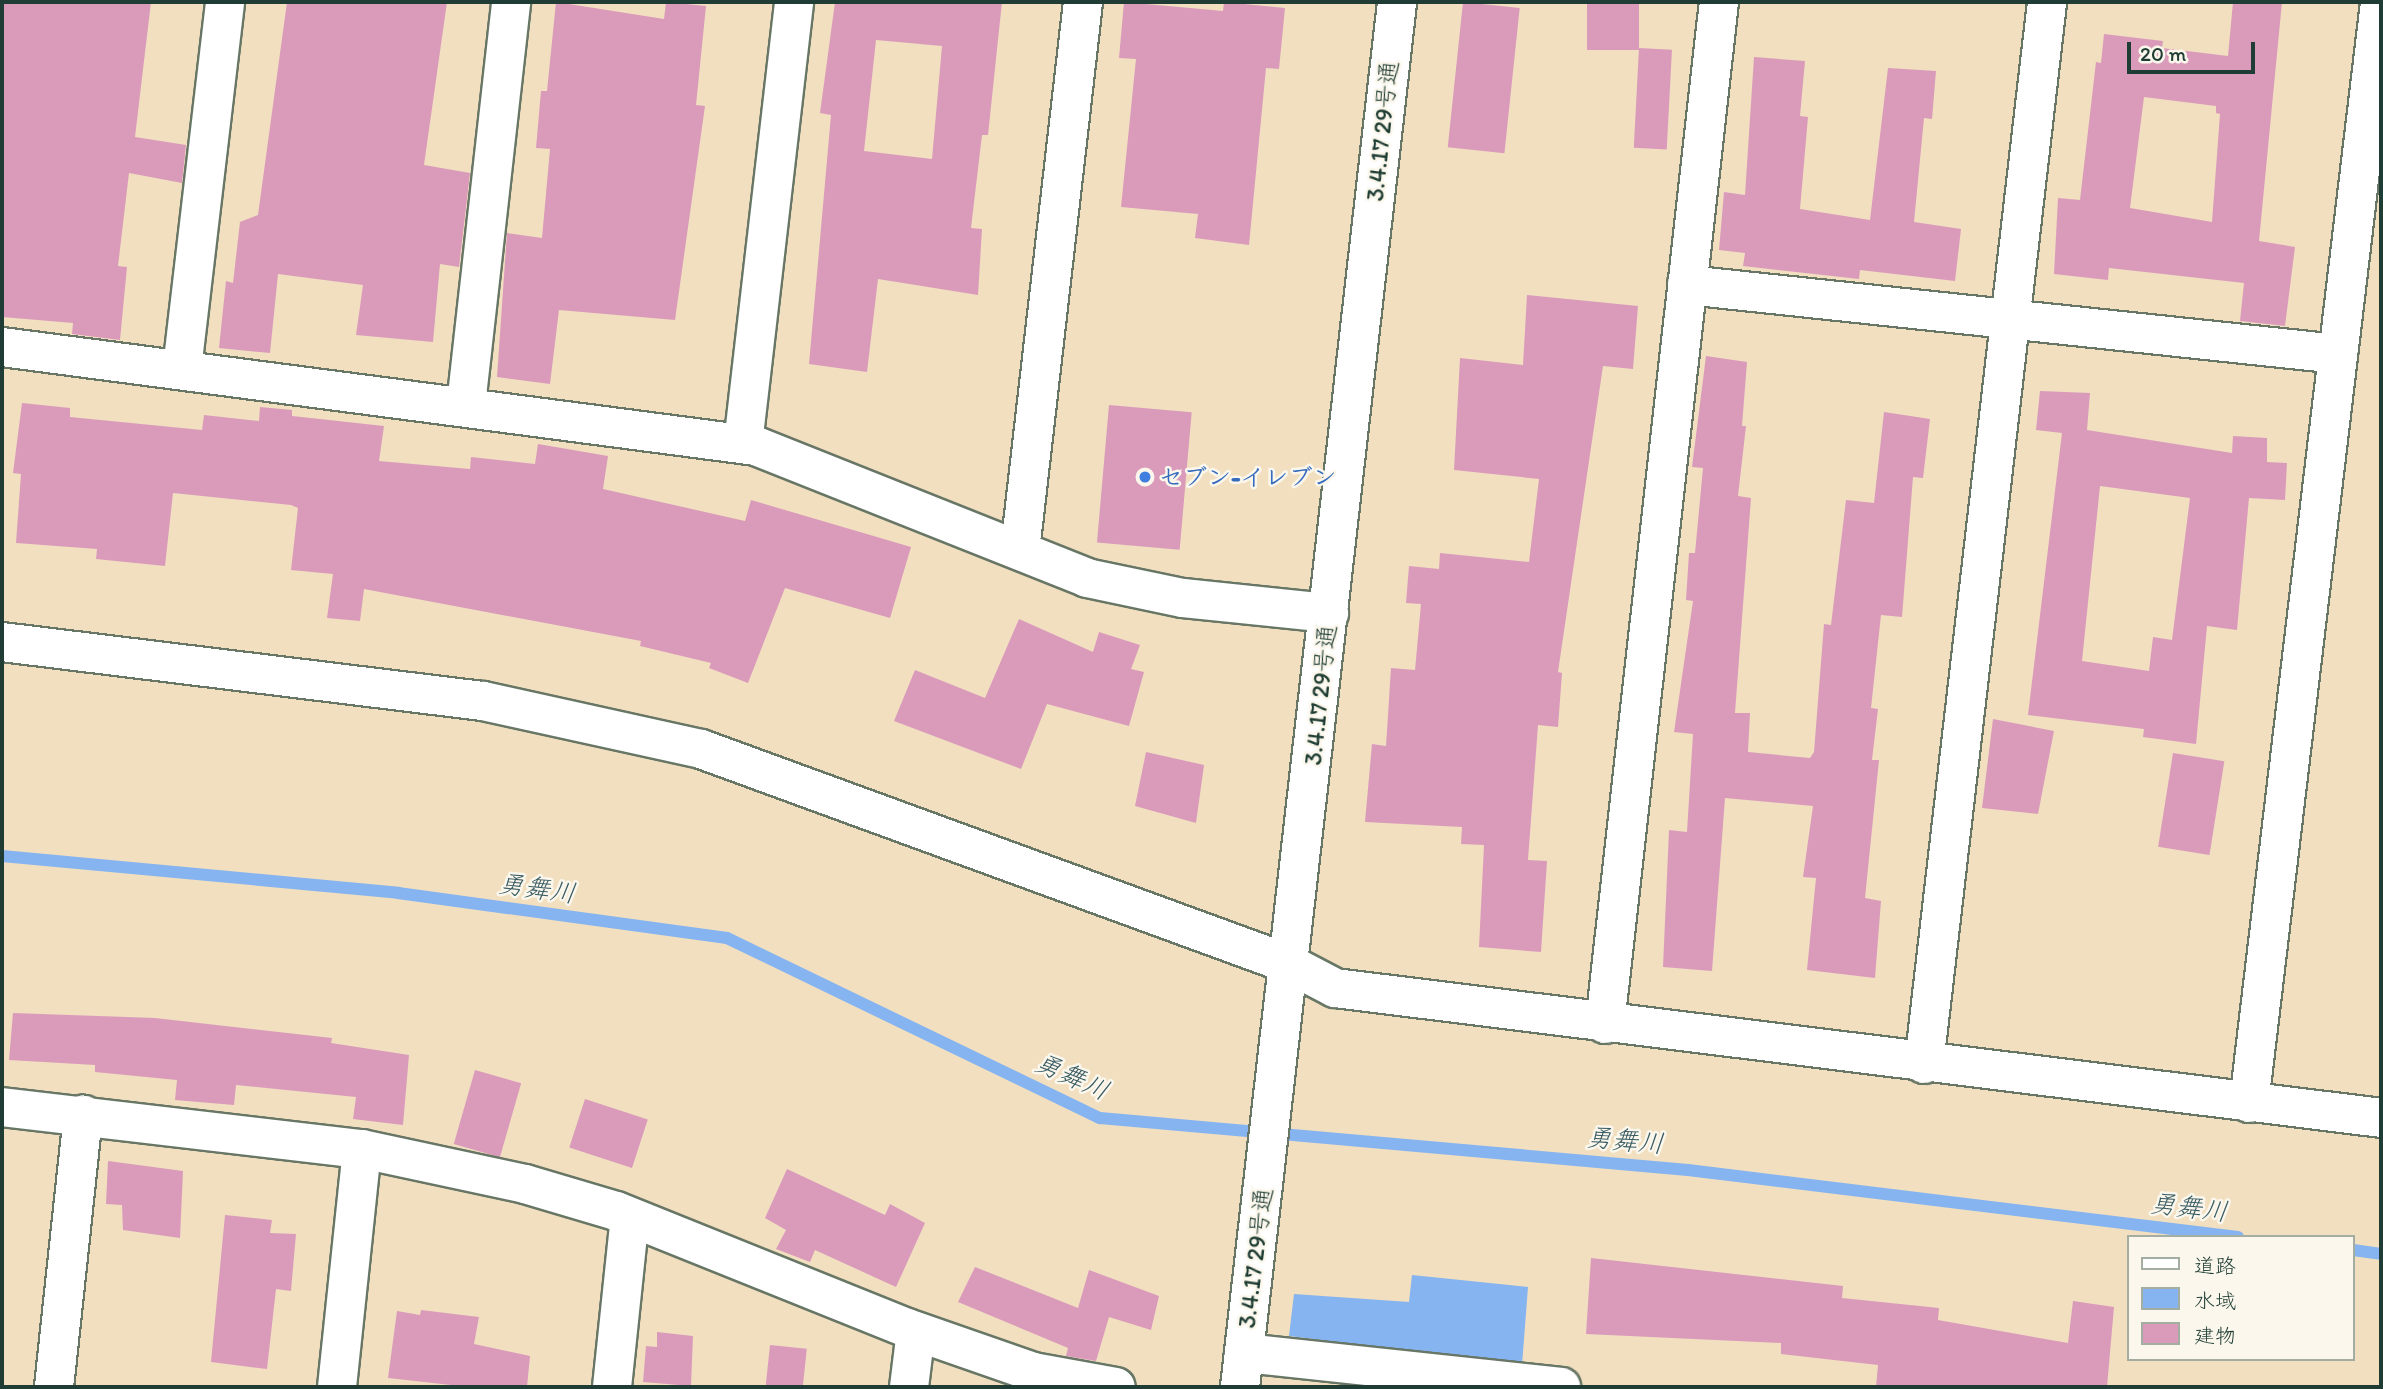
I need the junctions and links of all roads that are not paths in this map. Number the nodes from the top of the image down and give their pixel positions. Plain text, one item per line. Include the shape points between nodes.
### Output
1 (225, 2) edge
2 (511, 2) edge
3 (794, 2) edge
4 (1083, 2) edge
5 (1397, 2) edge
6 (1719, 2) edge
7 (2047, 2) edge
8 (2380, 2) edge
9 (1688, 285) junction
10 (2008, 319) junction
11 (2, 347) edge
12 (2338, 354) junction
13 (182, 369) junction
14 (466, 405) junction
15 (743, 444) junction
16 (1020, 550) junction
17 (1329, 613) junction
18 (2, 642) edge
19 (1289, 964) junction
20 (1605, 1024) junction
21 (1924, 1064) junction
22 (2249, 1103) junction
23 (2, 1107) edge
24 (83, 1115) junction
25 (2381, 1118) edge
26 (362, 1149) junction
27 (630, 1217) junction
28 (916, 1331) junction
29 (1242, 1370) edge
30 (54, 1387) edge
31 (337, 1387) edge
32 (612, 1387) edge
33 (909, 1387) edge
34 (1116, 1387) edge
35 (1554, 1387) edge

1 - 13 street
2 - 14 street
3 - 15 street
4 - 16 street
5 - 17 street, 3.4.17 29号通
6 - 9 street
7 - 10 street
8 - 12 street
9 - 10 street
9 - 20 street
10 - 12 street
10 - 21 street
11 - 13 street
12 - 22 street
13 - 14 street
14 - 15 street
15 - 16 street
16 - 17 street via 1087,578 1183,597
17 - 19 street, 3.4.17 29号通
18 - 19 street via 483,701 701,749
19 - 20 street via 1335,988
19 - 29 street, 3.4.17 29号通
20 - 21 street
21 - 22 street
22 - 25 street
23 - 24 street
24 - 26 street
24 - 30 street
26 - 27 street via 525,1184
26 - 31 street
27 - 28 street
27 - 32 street
28 - 33 street
28 - 34 street via 1033,1372
29 - 35 street

